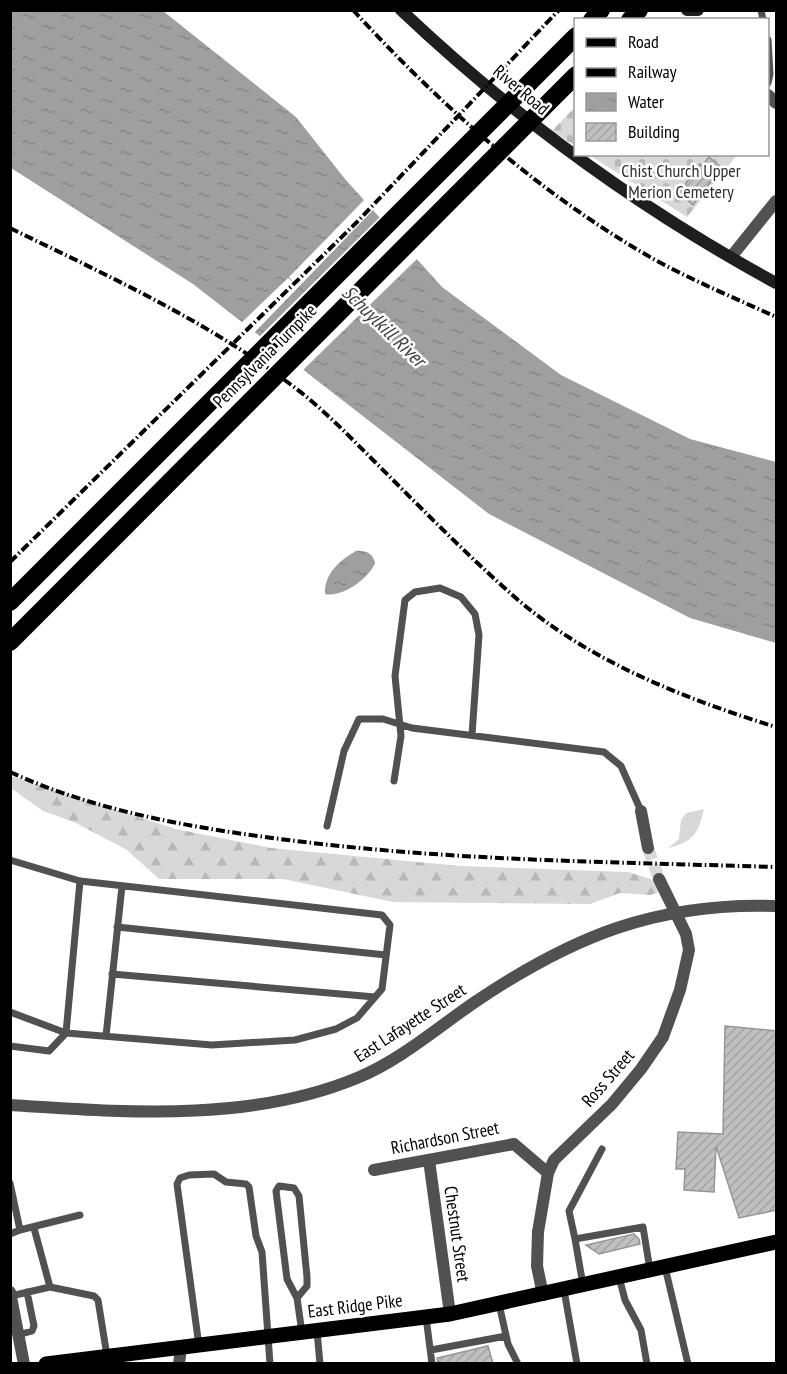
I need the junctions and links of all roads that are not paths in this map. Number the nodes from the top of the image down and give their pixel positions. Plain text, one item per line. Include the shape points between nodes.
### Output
1 (401, 10) edge
2 (687, 10) edge
3 (698, 10) edge
4 (574, 38) edge
5 (769, 57) edge
6 (574, 77) edge
7 (769, 78) edge
8 (777, 201) edge
9 (731, 257) junction
10 (777, 283) edge
11 (10, 602) edge
12 (10, 642) edge
13 (398, 724) junction
14 (472, 735) junction
15 (394, 781) dead end
16 (641, 811) joint
17 (327, 826) dead end
18 (648, 848) tunnel mouth
19 (10, 860) edge
20 (659, 879) tunnel mouth
21 (80, 880) junction
22 (122, 885) junction
23 (777, 906) edge
24 (117, 927) junction
25 (386, 955) junction
26 (112, 974) junction
27 (375, 997) junction
28 (10, 1012) edge
29 (66, 1033) junction
30 (106, 1036) junction
31 (10, 1047) edge
32 (10, 1105) edge
33 (602, 1149) dead end
34 (429, 1160) junction
35 (374, 1170) dead end
36 (548, 1173) junction
37 (10, 1184) edge
38 (80, 1215) dead end
39 (34, 1228) junction
40 (20, 1230) junction
41 (10, 1234) edge
42 (575, 1239) junction
43 (777, 1242) edge
44 (658, 1268) junction
45 (619, 1277) junction
46 (583, 1286) junction
47 (50, 1287) junction
48 (564, 1290) junction
49 (27, 1292) junction
50 (11, 1294) edge
51 (543, 1294) junction
52 (297, 1298) junction
53 (499, 1304) junction
54 (450, 1314) junction
55 (426, 1317) junction
56 (310, 1332) junction
57 (18, 1335) junction
58 (506, 1336) junction
59 (266, 1337) junction
60 (199, 1346) junction
61 (181, 1348) junction
62 (431, 1350) junction
63 (107, 1356) junction
64 (139, 1358) edge
65 (24, 1364) edge
66 (46, 1364) edge
67 (179, 1364) edge
68 (270, 1364) edge
69 (320, 1364) edge
70 (432, 1364) edge
71 (518, 1364) edge
72 (577, 1364) edge
73 (647, 1364) edge
74 (688, 1364) edge

1 - 9 main road, River Road via 576,158
2 - 3 main road
4 - 11 highway, Pennsylvania Turnpike
5 - 7 lane
6 - 12 highway, Pennsylvania Turnpike
8 - 9 street
9 - 10 main road, River Road
13 - 14 lane
13 - 14 lane via 395,676 405,600 415,592 440,588 470,604 479,623
13 - 15 lane via 401,736
13 - 17 lane via 383,719 358,719 344,751
14 - 16 lane via 604,752 621,766
16 - 18 street
19 - 21 lane
20 - 36 street, Ross Street via 681,920 689,950 672,1014 663,1037 641,1069 612,1104 554,1160
21 - 22 lane
21 - 29 lane
22 - 24 lane
22 - 25 lane via 382,915 390,925
23 - 32 street, East Lafayette Street via 696,909 645,920 564,948 380,1066 328,1089 252,1104 165,1112
24 - 25 lane
24 - 26 lane
25 - 27 lane via 382,989
26 - 27 lane
26 - 30 lane
27 - 30 lane via 357,1018 336,1029 295,1040 212,1045
28 - 29 lane
29 - 30 lane
29 - 31 lane via 49,1051
33 - 42 lane via 569,1211
34 - 35 street, Richardson Street
34 - 36 street, Richardson Street via 514,1144
34 - 54 street, Chestnut Street
36 - 51 street, Ross Street via 538,1232 537,1266
37 - 40 lane
38 - 39 lane
39 - 40 lane
39 - 47 lane
40 - 41 lane
42 - 44 lane via 643,1227
42 - 46 lane
43 - 44 main road, East Ridge Pike
44 - 45 main road, East Ridge Pike
44 - 74 lane
45 - 46 main road, East Ridge Pike
45 - 73 lane via 625,1300 641,1330
46 - 48 main road, East Ridge Pike
47 - 49 lane
47 - 63 lane via 99,1300
48 - 51 main road, East Ridge Pike
48 - 72 lane
49 - 50 lane
49 - 57 lane via 34,1326 32,1331
50 - 57 street
51 - 53 main road, East Ridge Pike
52 - 52 lane via 307,1286 308,1277 299,1196 294,1188 279,1186 276,1191 287,1279
52 - 56 lane
53 - 54 main road, East Ridge Pike
53 - 58 lane
54 - 55 main road, East Ridge Pike
55 - 56 main road, East Ridge Pike
55 - 62 lane
56 - 59 main road, East Ridge Pike
56 - 69 lane
57 - 65 street
58 - 62 lane
58 - 71 lane
59 - 60 main road, East Ridge Pike
59 - 60 lane via 264,1275 249,1188 214,1174 189,1175 177,1184
59 - 68 lane
60 - 61 main road, East Ridge Pike
61 - 64 main road, East Ridge Pike
61 - 67 street
62 - 70 lane
63 - 64 main road, East Ridge Pike
63 - 66 main road, East Ridge Pike

